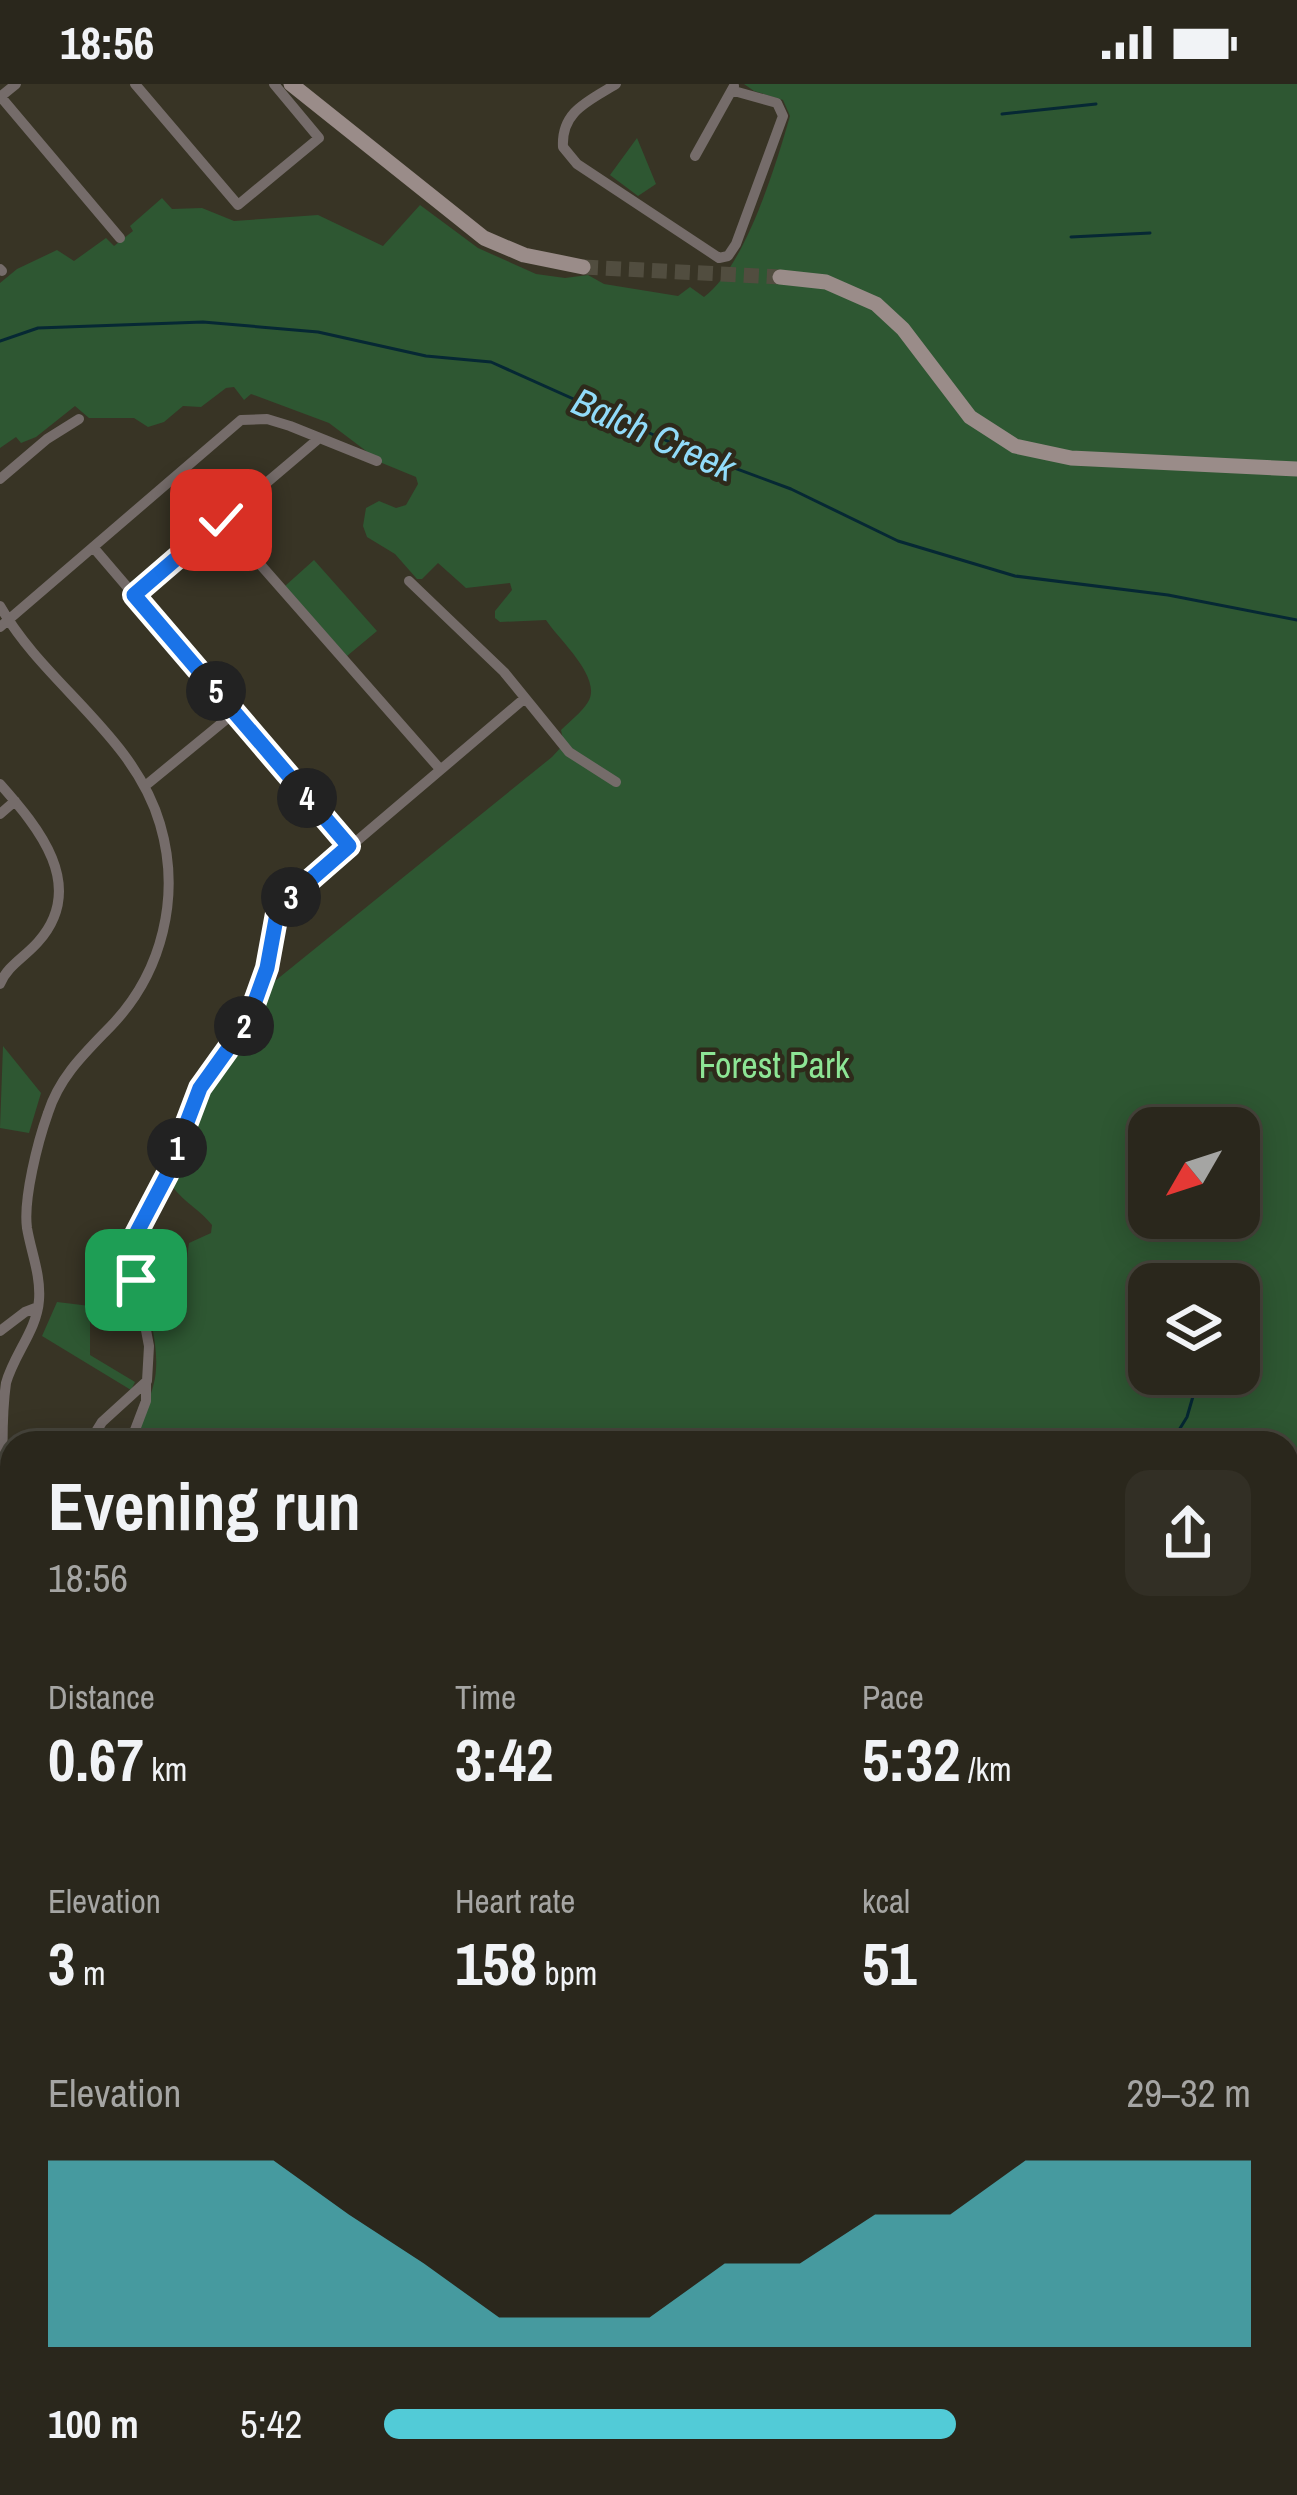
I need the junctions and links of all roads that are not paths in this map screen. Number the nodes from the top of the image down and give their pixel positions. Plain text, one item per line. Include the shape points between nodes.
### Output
1 (16, 84) edge
2 (135, 84) edge
3 (274, 84) edge
4 (291, 84) edge
5 (616, 84) edge
6 (734, 88) edge
7 (0, 97) edge
8 (695, 156) dead end
9 (120, 238) dead end
10 (583, 267) tunnel mouth
11 (780, 277) tunnel mouth
12 (79, 419) dead end
13 (317, 440) junction
14 (377, 461) dead end
15 (1297, 469) edge
16 (0, 479) edge
17 (221, 520) junction
18 (93, 547) junction
19 (410, 581) dead end
20 (134, 595) junction
21 (0, 606) edge
22 (4, 624) edge
23 (525, 698) junction
24 (235, 713) junction
25 (440, 769) junction
26 (616, 782) dead end
27 (0, 784) edge
28 (145, 786) junction
29 (15, 801) junction
30 (0, 814) edge
31 (349, 846) junction
32 (0, 985) edge
33 (38, 1307) junction
34 (0, 1331) edge
35 (146, 1383) junction
36 (3, 1431) edge
37 (96, 1431) edge
38 (135, 1431) edge

1 - 7 street
2 - 3 street via 238,205 319,138
4 - 10 main road via 484,238
5 - 6 street via 570,114 563,147 723,258 736,244 783,113
6 - 8 street
7 - 9 street
11 - 15 main road via 826,282 876,304 960,407 1028,450
12 - 16 street
13 - 14 street
13 - 17 street
13 - 18 street via 267,419 234,423
17 - 20 street
17 - 25 street
18 - 20 street
18 - 22 street
19 - 23 street
20 - 24 street
21 - 22 street
22 - 28 street
23 - 25 street
23 - 26 street via 569,752
24 - 28 street
24 - 31 street
25 - 31 street
27 - 29 street
28 - 33 street via 167,853 166,918 141,987 68,1073 46,1115 26,1220
29 - 30 street
29 - 32 street via 46,841 58,890 41,940
31 - 35 street via 278,908 248,1021 200,1088 136,1234
33 - 34 street
33 - 36 street via 7,1381
35 - 37 street
35 - 38 street

